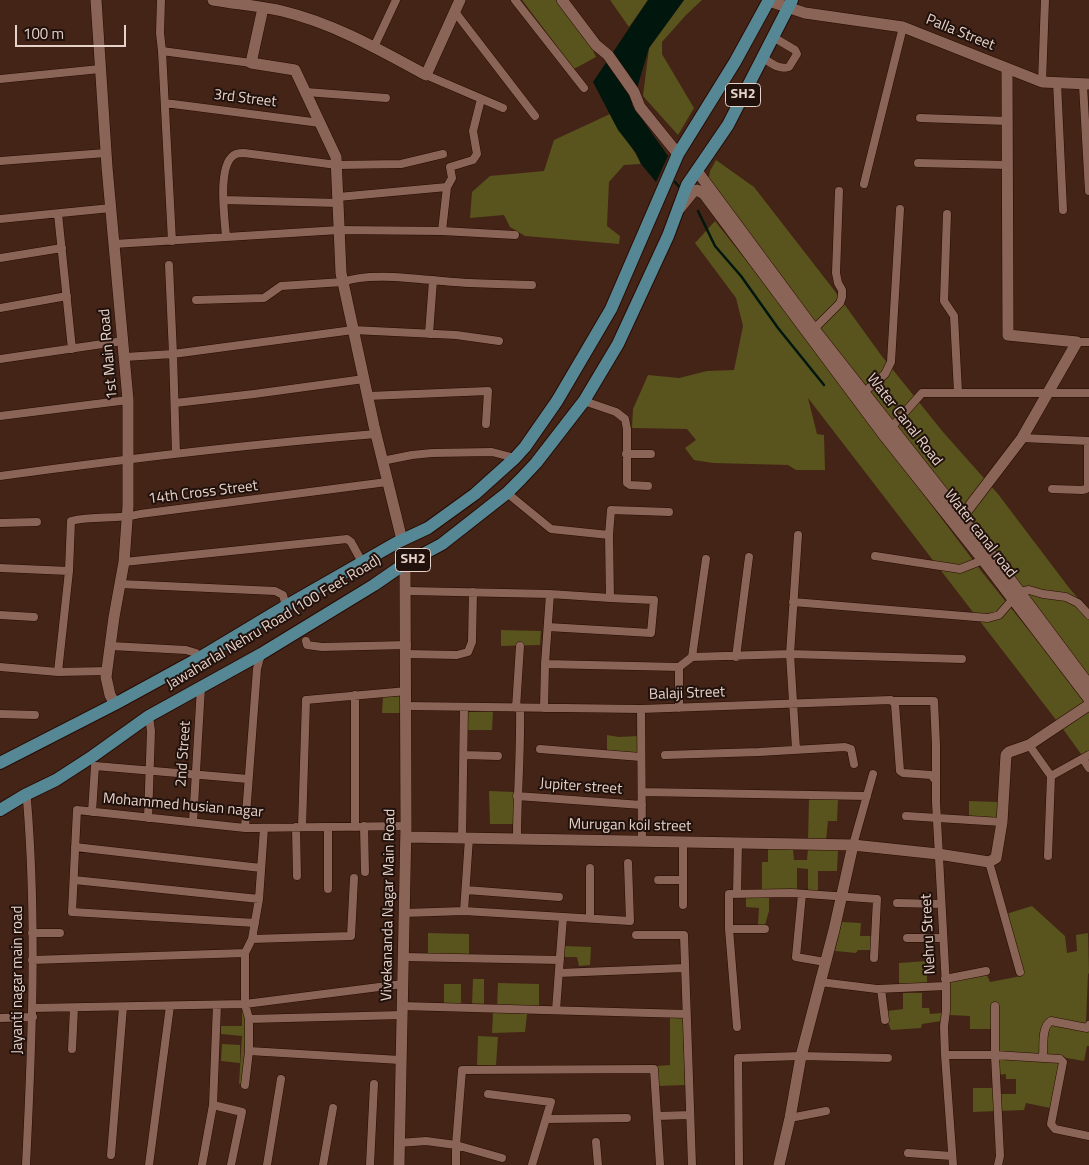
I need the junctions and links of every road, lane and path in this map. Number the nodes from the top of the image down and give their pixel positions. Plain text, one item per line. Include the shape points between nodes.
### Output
1 (96, 0) edge
2 (161, 0) edge
3 (213, 0) edge
4 (396, 0) edge
5 (460, 0) edge
6 (515, 0) edge
7 (562, 0) edge
8 (769, 0) edge
9 (1045, 0) edge
10 (265, 4) edge
11 (790, 4) edge
12 (455, 12) junction
13 (903, 27) junction
14 (773, 37) junction
15 (374, 47) junction
16 (162, 51) junction
17 (762, 57) junction
18 (251, 63) junction
19 (100, 69) junction
20 (1007, 69) junction
21 (426, 75) junction
22 (0, 79) edge
23 (1042, 82) junction
24 (1057, 82) junction
25 (1086, 85) edge
26 (584, 88) dead end
27 (306, 92) junction
28 (386, 98) dead end
29 (481, 99) junction
30 (166, 103) junction
31 (503, 108) dead end
32 (534, 116) dead end
33 (920, 118) dead end
34 (1007, 121) junction
35 (320, 123) junction
36 (106, 153) junction
37 (443, 154) dead end
38 (678, 154) junction
39 (0, 161) edge
40 (918, 162) dead end
41 (337, 165) junction
42 (1008, 165) junction
43 (697, 171) junction
44 (864, 184) dead end
45 (447, 188) junction
46 (839, 191) dead end
47 (1089, 191) edge
48 (224, 200) junction
49 (338, 200) junction
50 (111, 208) junction
51 (900, 209) dead end
52 (1063, 210) dead end
53 (678, 211) junction
54 (58, 214) junction
55 (947, 214) dead end
56 (0, 219) edge
57 (339, 230) junction
58 (442, 231) junction
59 (515, 235) dead end
60 (226, 237) junction
61 (172, 241) junction
62 (114, 244) junction
63 (62, 248) junction
64 (0, 258) edge
65 (169, 265) dead end
66 (433, 280) junction
67 (343, 282) junction
68 (532, 286) dead end
69 (67, 296) junction
70 (196, 300) dead end
71 (0, 308) edge
72 (354, 330) junction
73 (811, 332) junction
74 (428, 334) junction
75 (123, 341) junction
76 (499, 341) dead end
77 (1083, 342) edge
78 (72, 349) junction
79 (173, 354) junction
80 (125, 358) junction
81 (0, 359) edge
82 (364, 378) junction
83 (958, 392) junction
84 (863, 393) junction
85 (1047, 394) junction
86 (1089, 394) edge
87 (368, 396) junction
88 (128, 400) junction
89 (584, 401) junction
90 (175, 403) junction
91 (0, 416) edge
92 (486, 424) dead end
93 (887, 431) junction
94 (376, 434) junction
95 (1022, 438) junction
96 (1089, 441) edge
97 (176, 453) junction
98 (626, 454) junction
99 (651, 454) dead end
100 (128, 458) junction
101 (514, 458) junction
102 (382, 460) junction
103 (0, 476) edge
104 (387, 482) junction
105 (648, 486) dead end
106 (1052, 489) dead end
107 (507, 493) junction
108 (669, 512) dead end
109 (127, 517) junction
110 (37, 522) dead end
111 (958, 522) junction
112 (0, 523) edge
113 (609, 535) junction
114 (798, 535) dead end
115 (402, 540) junction
116 (875, 556) dead end
117 (749, 557) dead end
118 (706, 559) dead end
119 (982, 560) junction
120 (124, 562) junction
121 (362, 562) junction
122 (408, 563) junction
123 (0, 568) edge
124 (69, 571) junction
125 (120, 584) junction
126 (407, 591) junction
127 (473, 592) junction
128 (550, 594) junction
129 (1016, 595) junction
130 (610, 598) junction
131 (793, 602) junction
132 (286, 606) junction
133 (0, 615) edge
134 (1089, 615) edge
135 (34, 617) dead end
136 (548, 627) junction
137 (306, 641) dead end
138 (406, 644) junction
139 (111, 646) junction
140 (520, 646) dead end
141 (260, 654) junction
142 (790, 654) junction
143 (201, 657) junction
144 (736, 657) junction
145 (692, 658) junction
146 (962, 659) dead end
147 (545, 664) junction
148 (0, 667) edge
149 (679, 667) junction
150 (107, 671) junction
151 (58, 672) junction
152 (1089, 685) edge
153 (201, 687) junction
154 (406, 691) junction
155 (354, 695) junction
156 (1089, 700) edge
157 (893, 701) junction
158 (115, 704) junction
159 (792, 704) junction
160 (1089, 705) edge
161 (406, 706) junction
162 (464, 707) junction
163 (518, 708) junction
164 (544, 708) junction
165 (679, 708) junction
166 (641, 709) junction
167 (0, 714) edge
168 (35, 715) dead end
169 (149, 716) junction
170 (1029, 745) junction
171 (540, 749) dead end
172 (796, 749) junction
173 (464, 755) junction
174 (665, 755) dead end
175 (498, 756) dead end
176 (641, 757) junction
177 (1086, 757) edge
178 (94, 761) junction
179 (0, 763) edge
180 (854, 764) dead end
181 (1089, 768) edge
182 (148, 772) junction
183 (873, 774) dead end
184 (196, 775) junction
185 (1051, 776) junction
186 (248, 780) junction
187 (936, 781) junction
188 (642, 792) junction
189 (25, 795) junction
190 (517, 796) junction
191 (867, 796) junction
192 (642, 805) junction
193 (0, 810) edge
194 (92, 812) junction
195 (906, 816) dead end
196 (148, 818) junction
197 (936, 818) junction
198 (193, 822) junction
199 (1002, 822) junction
200 (364, 826) junction
201 (299, 827) junction
202 (328, 827) junction
203 (355, 827) junction
204 (245, 828) junction
205 (264, 828) junction
206 (406, 832) junction
207 (466, 838) junction
208 (517, 839) junction
209 (642, 841) junction
210 (683, 842) junction
211 (738, 843) junction
212 (853, 845) junction
213 (75, 847) junction
214 (938, 854) junction
215 (1048, 856) dead end
216 (989, 862) junction
217 (628, 863) dead end
218 (261, 868) junction
219 (590, 868) dead end
220 (364, 872) dead end
221 (297, 876) dead end
222 (354, 878) dead end
223 (74, 880) junction
224 (658, 880) dead end
225 (683, 880) junction
226 (328, 889) dead end
227 (466, 890) junction
228 (737, 894) junction
229 (802, 894) junction
230 (842, 896) junction
231 (559, 897) dead end
232 (260, 899) junction
233 (897, 903) dead end
234 (941, 904) junction
235 (683, 905) dead end
236 (464, 911) junction
237 (404, 913) junction
238 (563, 917) junction
239 (590, 918) junction
240 (255, 923) junction
241 (729, 929) junction
242 (765, 929) dead end
243 (32, 933) junction
244 (60, 933) dead end
245 (636, 935) dead end
246 (907, 938) dead end
247 (943, 938) junction
248 (252, 939) junction
249 (245, 953) junction
250 (403, 958) junction
251 (874, 958) dead end
252 (32, 960) junction
253 (560, 960) junction
254 (825, 962) junction
255 (684, 968) junction
256 (986, 971) dead end
257 (1020, 972) dead end
258 (559, 973) junction
259 (820, 982) junction
260 (946, 983) junction
261 (402, 984) junction
262 (881, 989) junction
263 (245, 1004) junction
264 (217, 1005) junction
265 (170, 1006) junction
266 (995, 1006) dead end
267 (123, 1007) junction
268 (33, 1008) junction
269 (74, 1008) junction
270 (402, 1010) junction
271 (556, 1010) junction
272 (686, 1014) junction
273 (33, 1017) junction
274 (0, 1018) edge
275 (249, 1019) junction
276 (885, 1020) dead end
277 (1089, 1026) edge
278 (737, 1027) dead end
279 (72, 1049) dead end
280 (249, 1051) junction
281 (945, 1055) junction
282 (995, 1055) junction
283 (801, 1056) junction
284 (1043, 1057) junction
285 (888, 1058) dead end
286 (400, 1060) junction
287 (1063, 1062) junction
288 (1073, 1064) dead end
289 (281, 1079) dead end
290 (374, 1084) dead end
291 (245, 1085) dead end
292 (488, 1094) dead end
293 (213, 1105) junction
294 (333, 1108) dead end
295 (826, 1112) dead end
296 (690, 1115) junction
297 (657, 1116) junction
298 (627, 1118) dead end
299 (790, 1118) junction
300 (546, 1119) junction
301 (1089, 1136) edge
302 (596, 1142) dead end
303 (399, 1143) junction
304 (456, 1145) junction
305 (908, 1153) dead end
306 (111, 1155) dead end
307 (952, 1156) junction
308 (502, 1158) dead end
309 (26, 1165) edge
310 (150, 1165) edge
311 (202, 1165) edge
312 (231, 1165) edge
313 (267, 1165) edge
314 (324, 1165) edge
315 (370, 1165) edge
316 (398, 1165) edge
317 (456, 1165) edge
318 (532, 1165) edge
319 (598, 1165) edge
320 (660, 1165) edge
321 (692, 1165) edge
322 (739, 1165) edge
323 (779, 1165) edge
324 (953, 1165) edge
325 (998, 1165) edge

1 - 19 street, 1st Main Road
2 - 16 street
3 - 10 street
4 - 15 street
5 - 12 street
6 - 26 street
7 - 38 street
8 - 11 street, Palla Street
8 - 38 main road, Jawaharlal Nehru Road (100 Feet Road) / SH2
9 - 23 street
10 - 15 street via 318,22
10 - 18 street
11 - 13 street, Palla Street via 805,13
11 - 14 main road, Jawaharlal Nehru Road (100 Feet Road) / SH2
12 - 21 street
12 - 32 street
13 - 20 street, Palla Street
13 - 44 street
14 - 17 main road, Jawaharlal Nehru Road (100 Feet Road) / SH2
14 - 17 street via 795,50 795,60 789,67 778,68
15 - 21 street
16 - 18 street
16 - 30 street
17 - 43 main road, Jawaharlal Nehru Road (100 Feet Road) / SH2 via 728,125
18 - 27 street via 295,70
19 - 22 street
19 - 36 street, 1st Main Road
20 - 23 street, Palla Street
20 - 34 street
21 - 29 street
23 - 24 street, Palla Street
24 - 25 street, Palla Street
24 - 52 street
25 - 47 street
27 - 28 street
27 - 35 street
29 - 31 street
29 - 45 street via 473,131 477,154 473,160 450,167 452,178
30 - 35 street, 3rd Street
30 - 61 street
33 - 34 street
34 - 42 street
35 - 41 street
36 - 39 street
36 - 50 street, 1st Main Road
37 - 41 street via 401,164
38 - 101 main road, Jawaharlal Nehru Road (100 Feet Road) / SH2 via 611,310 557,401
40 - 42 street
41 - 48 street via 236,154 224,171
41 - 49 street
42 - 77 street via 1008,335
43 - 53 main road, Jawaharlal Nehru Road (100 Feet Road) / SH2 via 687,185
43 - 73 street, Water Canal Road
45 - 49 street
45 - 58 street
46 - 73 street via 836,272 842,297
48 - 49 street
48 - 60 street
49 - 57 street
50 - 54 street
50 - 62 street, 1st Main Road
51 - 84 street via 891,362 885,374
53 - 73 street, Water canal road via 693,192 697,190 704,194
53 - 89 main road, Jawaharlal Nehru Road (100 Feet Road) / SH2 via 618,344
54 - 56 street
54 - 63 street
55 - 83 street via 944,302 954,316
57 - 58 street
57 - 60 street
57 - 67 street
58 - 59 street
60 - 61 street
61 - 62 street
62 - 75 street, 1st Main Road
63 - 64 street
63 - 69 street
65 - 79 street
66 - 67 street via 352,278
66 - 68 street
66 - 74 street
67 - 70 street via 281,286 264,298
67 - 72 street
69 - 71 street
69 - 78 street
72 - 74 street
72 - 79 street
72 - 82 street
73 - 84 street, Water Canal Road
73 - 93 street, Water canal road
74 - 76 street
75 - 78 street
75 - 80 street, 1st Main Road
77 - 85 street
78 - 81 street
79 - 80 street
79 - 90 street
80 - 88 street, 1st Main Road
82 - 87 street
82 - 90 street
83 - 85 street
83 - 93 street via 922,393
84 - 93 street, Water Canal Road
85 - 86 street
85 - 95 street
87 - 92 street via 488,391
87 - 94 street
88 - 91 street
88 - 100 street, 1st Main Road
89 - 98 street via 616,412 625,419
89 - 107 main road, Jawaharlal Nehru Road (100 Feet Road) / SH2 via 536,463
90 - 97 street
93 - 111 street, Water Canal Road
94 - 97 street
94 - 102 street
95 - 96 street
95 - 111 street
96 - 106 street via 1086,490
97 - 100 street
98 - 99 street
98 - 105 street via 627,483
100 - 103 street
100 - 109 street, 1st Main Road
101 - 102 street via 492,452 412,455
101 - 115 main road, Jawaharlal Nehru Road (100 Feet Road) / SH2 via 475,494 428,528
102 - 104 street
104 - 109 street, 14th Cross Street
104 - 115 street
107 - 113 street via 551,530
107 - 122 main road, Jawaharlal Nehru Road (100 Feet Road) / SH2 via 442,544
108 - 113 street via 611,510
109 - 120 street, 1st Main Road
109 - 124 street, 14th Cross Street via 71,521
110 - 112 street
111 - 119 street, Water canal road
111 - 129 street, Water Canal Road
113 - 130 street
114 - 131 street
115 - 121 main road, Jawaharlal Nehru Road (100 Feet Road) / SH2
116 - 119 street via 960,569
117 - 144 street
118 - 145 street
119 - 129 street, Water canal road
120 - 121 street via 347,539
120 - 125 street, 1st Main Road
121 - 132 main road, Jawaharlal Nehru Road (100 Feet Road) / SH2
122 - 126 street
122 - 141 main road, Jawaharlal Nehru Road (100 Feet Road) / SH2
123 - 124 street
124 - 151 street
125 - 132 street via 275,592 283,595
125 - 139 street, 1st Main Road
126 - 127 street
126 - 138 street
127 - 128 street
127 - 138 street via 472,642 468,652 457,655
128 - 130 street
128 - 136 street
129 - 131 street via 998,616 988,618
129 - 134 street via 1029,590 1066,597 1078,603
129 - 152 street, Water Canal Road
129 - 156 street, Water canal road
130 - 136 street via 654,600 651,634
131 - 142 street
132 - 143 main road, Jawaharlal Nehru Road (100 Feet Road) / SH2
133 - 135 street
136 - 147 street
137 - 138 street via 307,645 322,647
138 - 154 street, Vivekananda Nagar Main Road
139 - 143 street via 186,650
139 - 150 street, 1st Main Road
140 - 163 street
141 - 153 main road, Jawaharlal Nehru Road (100 Feet Road) / SH2
141 - 186 street
142 - 144 street
142 - 146 street
142 - 159 street
143 - 158 main road, Jawaharlal Nehru Road (100 Feet Road) / SH2
144 - 145 street
145 - 149 street
147 - 149 street
147 - 164 street
148 - 151 street
149 - 165 street
150 - 151 street
150 - 158 street, 1st Main Road via 110,695
153 - 169 main road, Jawaharlal Nehru Road (100 Feet Road) / SH2
153 - 184 street, 2nd Street
154 - 155 street
154 - 161 street, Vivekananda Nagar Main Road
155 - 201 street via 306,700
155 - 203 street
157 - 159 street, Balaji Street
157 - 187 street via 898,768 903,773 932,775
157 - 187 street, Nehru Street via 934,701
158 - 179 main road, Jawaharlal Nehru Road (100 Feet Road) / SH2
159 - 165 street, Balaji Street
159 - 172 street
160 - 170 street
161 - 162 street, Balaji Street
161 - 206 street, Vivekananda Nagar Main Road
162 - 163 street, Balaji Street
162 - 173 street
163 - 164 street, Balaji Street
163 - 190 street via 521,748
164 - 166 street, Balaji Street
165 - 166 street, Balaji Street
166 - 176 street
167 - 168 street
169 - 178 main road, Jawaharlal Nehru Road (100 Feet Road) / SH2
169 - 182 street
170 - 185 street
170 - 199 street via 1006,755
171 - 176 street
172 - 174 street
172 - 180 street via 851,749
173 - 175 street
173 - 207 street
176 - 188 street
177 - 181 street
177 - 185 street
178 - 182 street
178 - 189 main road, Jawaharlal Nehru Road (100 Feet Road) / SH2
178 - 194 street
182 - 184 street
182 - 196 street
183 - 191 street
184 - 186 street
184 - 198 street, 2nd Street
185 - 215 street
186 - 204 street
187 - 197 street, Nehru Street
188 - 191 street
188 - 192 street
189 - 193 main road, Jawaharlal Nehru Road (100 Feet Road) / SH2
189 - 243 street, Jayanti nagar main road via 32,846
190 - 192 street, Jupiter street
190 - 208 street
191 - 212 street
192 - 209 street
194 - 196 street, Mohammed husian nagar
194 - 213 street, Mohammed husian nagar via 77,810
195 - 197 street
196 - 198 street, Mohammed husian nagar
197 - 199 street
197 - 214 street, Nehru Street
198 - 204 street, Mohammed husian nagar
199 - 216 street via 996,858
200 - 203 street, Mohammed husian nagar
200 - 206 street, Mohammed husian nagar
200 - 220 street
201 - 202 street, Mohammed husian nagar
201 - 205 street, Mohammed husian nagar
201 - 221 street
202 - 203 street, Mohammed husian nagar
202 - 226 street
204 - 205 street, Mohammed husian nagar
205 - 218 street
206 - 207 street, Murugan koil street
206 - 237 street, Vivekananda Nagar Main Road
207 - 208 street, Murugan koil street
207 - 227 street
208 - 209 street, Murugan koil street
209 - 210 street, Murugan koil street
210 - 211 street, Murugan koil street
210 - 225 street
211 - 212 street, Murugan koil street
211 - 228 street
212 - 214 street, Murugan koil street
212 - 230 street
213 - 218 street
213 - 223 street
214 - 216 street, Murugan koil street
214 - 234 street, Nehru Street
216 - 257 street
217 - 239 street via 630,920
218 - 232 street
219 - 239 street
222 - 248 street via 351,936
223 - 232 street
223 - 240 street via 72,912
224 - 225 street
225 - 235 street
227 - 231 street
227 - 236 street
228 - 229 street
228 - 241 street via 729,894
229 - 230 street
229 - 254 street via 796,957
230 - 251 street via 877,900
230 - 254 street
232 - 240 street
233 - 234 street
234 - 247 street, Nehru Street
236 - 237 street
236 - 238 street
237 - 250 street, Vivekananda Nagar Main Road
238 - 239 street
238 - 253 street
240 - 248 street
241 - 242 street
241 - 278 street
243 - 244 street
243 - 252 street, Jayanti nagar main road
245 - 255 street via 684,935
246 - 247 street
247 - 260 street, Nehru Street
248 - 249 street
249 - 252 street
249 - 263 street
250 - 253 street
250 - 261 street, Vivekananda Nagar Main Road
252 - 268 street, Jayanti nagar main road
253 - 258 street
254 - 259 street
255 - 258 street
255 - 272 street
256 - 260 street
258 - 271 street
259 - 262 street
259 - 283 street
260 - 262 street
260 - 281 street, Nehru Street
261 - 263 street
261 - 270 street, Vivekananda Nagar Main Road
262 - 276 street
263 - 264 street
263 - 275 street
264 - 265 street
264 - 293 street
265 - 267 street
265 - 310 street
266 - 282 street
267 - 269 street
267 - 306 street
268 - 269 street
268 - 273 street, Jayanti nagar main road
269 - 279 street
270 - 271 street
270 - 275 street
270 - 286 street, Vivekananda Nagar Main Road
271 - 272 street
272 - 296 street
273 - 274 street
273 - 309 street, Jayanti nagar main road
275 - 280 street
277 - 284 street via 1048,1023
280 - 286 street
280 - 291 street
281 - 282 street
281 - 307 street, Nehru Street
282 - 284 street
282 - 325 street
283 - 285 street
283 - 299 street
283 - 322 street via 738,1058
284 - 287 street
286 - 303 street, Vivekananda Nagar Main Road
287 - 288 street
287 - 301 street via 1051,1124 1055,1129
289 - 313 street
290 - 315 street
292 - 300 street via 551,1102
293 - 311 street
293 - 312 street via 242,1112
294 - 314 street
295 - 299 street
296 - 297 street
296 - 321 street
297 - 304 street via 654,1069 462,1070
297 - 320 street
298 - 300 street
299 - 323 street
300 - 318 street
302 - 319 street
303 - 304 street via 426,1141
303 - 316 street, Vivekananda Nagar Main Road
304 - 308 street
304 - 317 street
305 - 307 street
307 - 324 street, Nehru Street

